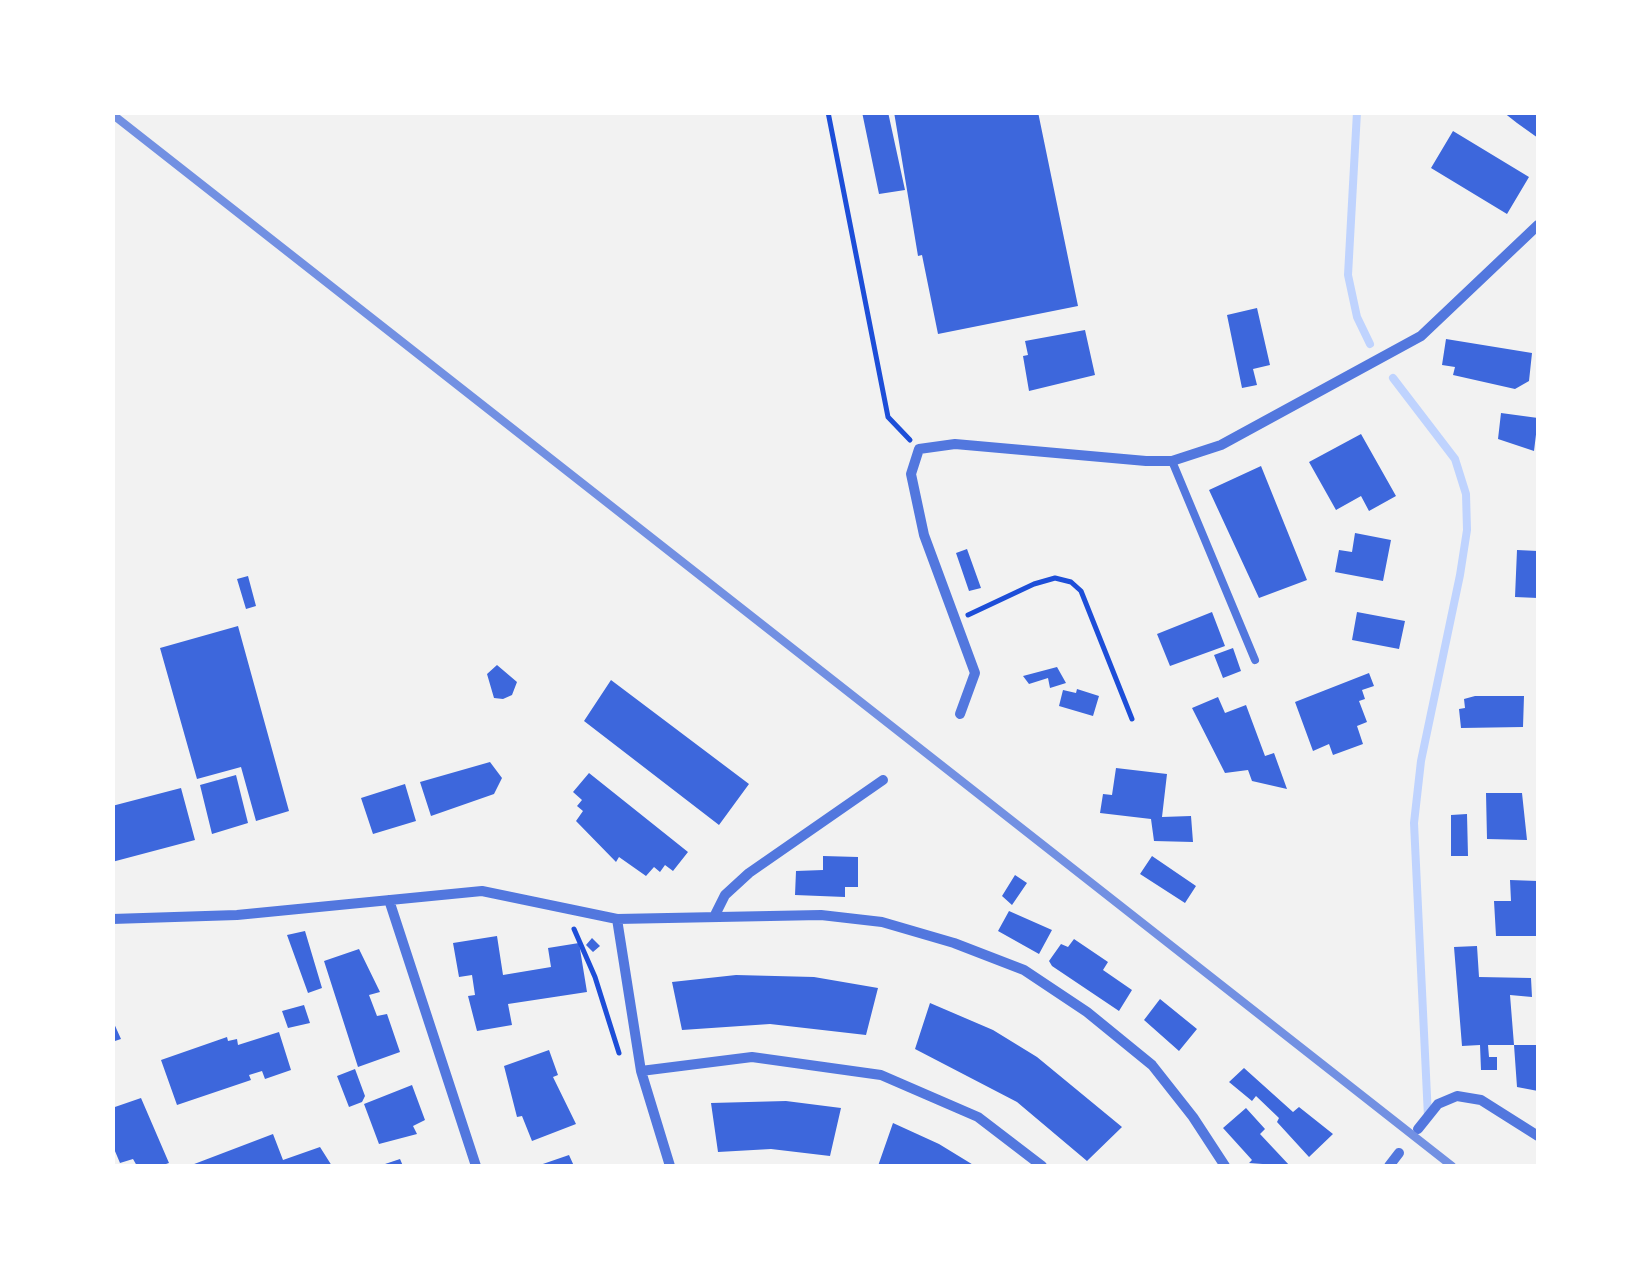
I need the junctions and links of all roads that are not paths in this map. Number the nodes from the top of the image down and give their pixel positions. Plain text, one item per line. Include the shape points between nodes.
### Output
1 (1538, 225) edge
2 (1172, 461) junction
3 (1255, 660) dead end
4 (960, 714) dead end
5 (884, 780) dead end
6 (389, 900) junction
7 (714, 918) junction
8 (112, 919) edge
9 (617, 919) junction
10 (641, 1071) junction
11 (1418, 1130) dead end
12 (1538, 1136) edge
13 (1399, 1153) dead end
14 (476, 1166) edge
15 (670, 1166) edge
16 (1042, 1166) edge
17 (1224, 1166) edge
18 (1389, 1166) edge

1 - 2 street via 1421,336 1220,445
2 - 3 lane
2 - 4 street via 955,444 919,449 911,474 924,534 975,672
5 - 7 street via 749,872 724,895
6 - 8 street
6 - 9 street via 482,891
6 - 14 street
7 - 9 street
7 - 17 street via 820,915 882,922 1024,970 1152,1065
9 - 10 street
10 - 15 street
10 - 16 street via 752,1057 881,1074 978,1117
11 - 12 street via 1438,1104 1457,1096 1481,1100
13 - 18 street

